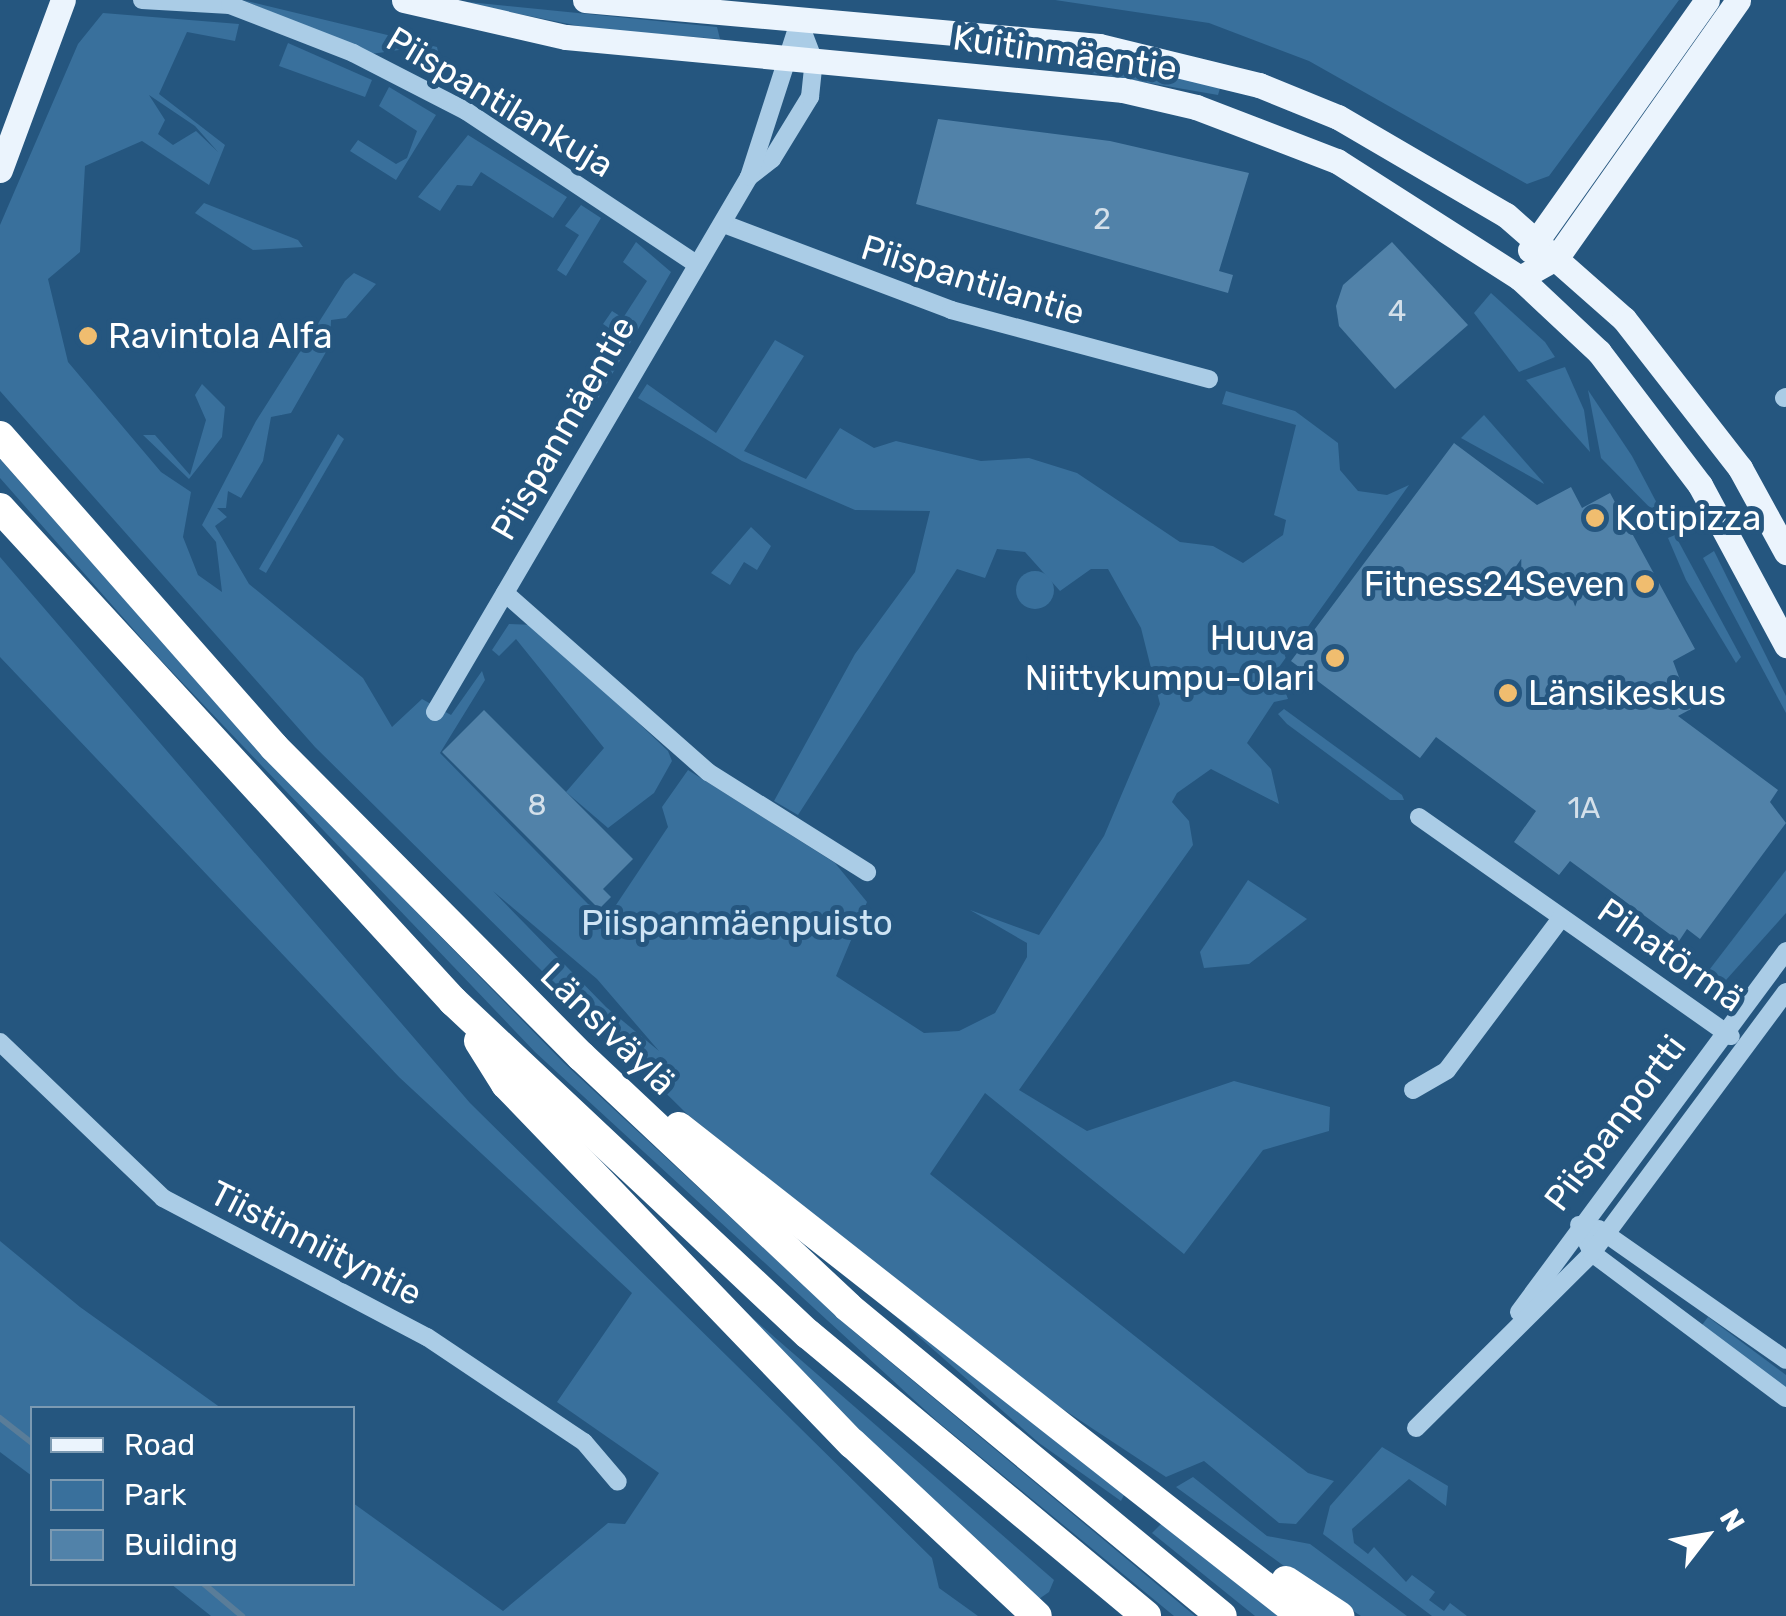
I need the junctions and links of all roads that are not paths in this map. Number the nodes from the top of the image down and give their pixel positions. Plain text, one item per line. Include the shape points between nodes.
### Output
1 (62, 0) edge
2 (142, 0) edge
3 (404, 0) edge
4 (586, 0) edge
5 (1707, 0) edge
6 (1738, 0) edge
7 (800, 22) junction
8 (782, 60) junction
9 (814, 61) junction
10 (0, 170) edge
11 (749, 178) junction
12 (724, 224) junction
13 (1535, 238) junction
14 (1557, 257) junction
15 (696, 264) junction
16 (1520, 278) junction
17 (1209, 379) dead end
18 (0, 436) edge
19 (0, 508) edge
20 (1786, 552) edge
21 (505, 593) junction
22 (1786, 645) edge
23 (435, 712) dead end
24 (1419, 818) dead end
25 (867, 872) dead end
26 (1561, 918) junction
27 (1786, 951) edge
28 (1786, 992) edge
29 (453, 1001) junction
30 (1724, 1031) junction
31 (0, 1042) edge
32 (1743, 1046) junction
33 (581, 1056) junction
34 (1414, 1090) dead end
35 (1578, 1226) junction
36 (1610, 1231) junction
37 (1592, 1253) junction
38 (1502, 1338) junction
39 (1786, 1360) edge
40 (1786, 1398) edge
41 (1416, 1428) dead end
42 (618, 1482) dead end
43 (1187, 1526) junction
44 (1037, 1616) edge
45 (1146, 1616) edge
46 (1222, 1616) edge
47 (1302, 1616) edge
48 (1338, 1616) edge

1 - 10 main road
2 - 15 street, Piispantilankuja via 230,5 353,53 466,111
3 - 8 main road, Kuitinmäentie via 566,37
4 - 7 main road, Kuitinmäentie
5 - 13 main road
6 - 14 main road
7 - 8 street, Piispanmäentie
7 - 9 street
7 - 13 main road, Kuitinmäentie via 1098,46 1259,85 1408,153
8 - 9 main road, Kuitinmäentie
8 - 11 street, Piispanmäentie
9 - 11 street, Piispanmäentie via 806,106
9 - 16 main road, Kuitinmäentie via 1037,78 1196,107 1337,161
11 - 12 street, Piispanmäentie
12 - 15 street, Piispanmäentie
12 - 17 street, Piispantilantie via 951,310
13 - 14 main road, Kuitinmäentie
13 - 16 main road
14 - 16 main road
14 - 20 main road, Kuitinmäentie via 1701,412
15 - 21 street, Piispanmäentie
16 - 22 main road, Kuitinmäentie via 1599,352 1670,440
18 - 33 highway, Länsiväylä via 274,747
19 - 29 highway
21 - 23 street, Piispanmäentie
21 - 25 street via 708,772
24 - 26 street, Pihatörmä
26 - 30 street, Pihatörmä
26 - 34 street, Pihatörmä via 1447,1070
27 - 30 street, Piispanportti
28 - 32 street, Piispanportti
29 - 44 highway via 506,1084 852,1443
29 - 45 highway via 808,1334
30 - 32 street, Pihatörmä
30 - 35 street, Piispanportti
31 - 42 street, Tiistinniityntie via 163,1198 427,1337 584,1442
32 - 36 street, Piispanportti
33 - 43 highway
33 - 46 highway, Länsiväylä via 848,1307
35 - 36 street
35 - 37 street
35 - 38 street, Piispanportti
36 - 37 street, Piispanportti
36 - 39 street
37 - 38 street, Piispanportti
37 - 40 street
38 - 41 street, Piispanportti
43 - 47 highway
43 - 48 highway

